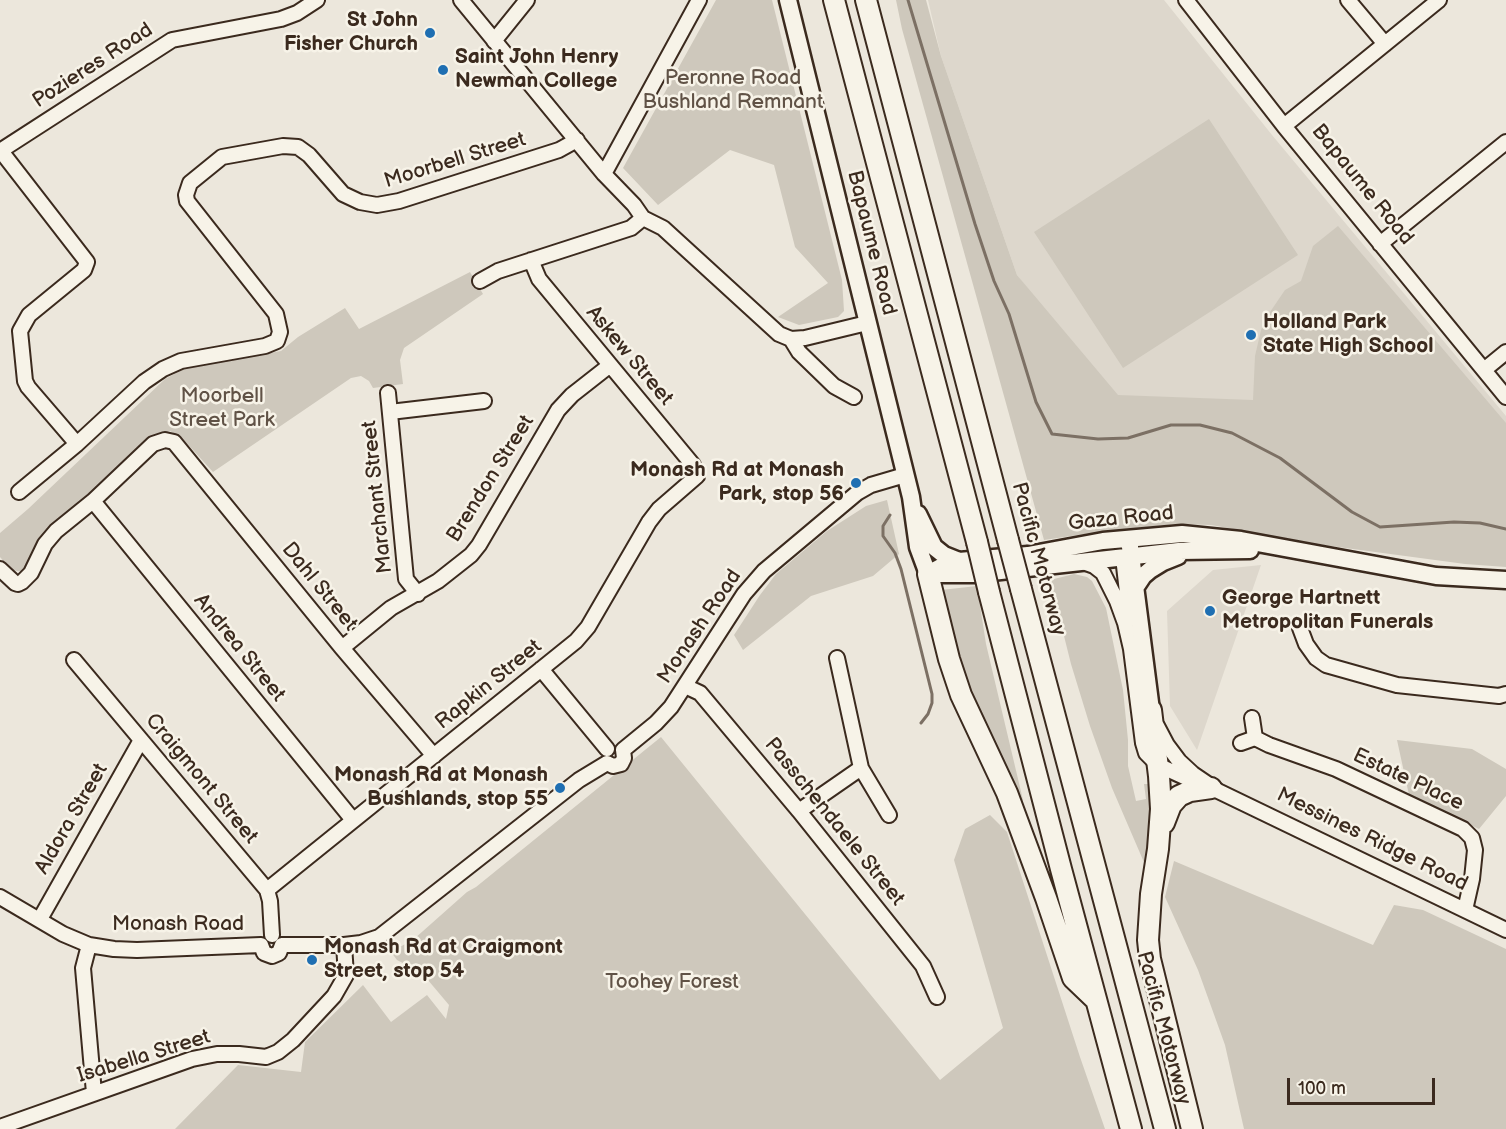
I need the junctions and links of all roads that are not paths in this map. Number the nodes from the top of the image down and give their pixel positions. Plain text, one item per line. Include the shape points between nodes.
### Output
1 (317, 0) edge
2 (461, 0) edge
3 (527, 0) edge
4 (699, 0) edge
5 (788, 0) edge
6 (834, 0) edge
7 (866, 0) edge
8 (1186, 0) edge
9 (1348, 0) edge
10 (1439, 0) edge
11 (494, 41) junction
12 (1385, 45) junction
13 (1284, 126) junction
14 (577, 140) junction
15 (1506, 142) edge
16 (0, 151) edge
17 (604, 174) junction
18 (643, 218) junction
19 (1380, 244) junction
20 (531, 260) junction
21 (480, 281) dead end
22 (867, 323) junction
23 (791, 339) junction
24 (1506, 352) edge
25 (609, 366) junction
26 (1484, 370) junction
27 (388, 393) dead end
28 (1506, 397) edge
29 (854, 398) dead end
30 (484, 401) dead end
31 (390, 412) junction
32 (76, 444) junction
33 (904, 474) junction
34 (697, 477) joint
35 (19, 492) dead end
36 (911, 497) junction
37 (93, 501) junction
38 (1126, 538) junction
39 (1196, 550) junction
40 (1310, 554) junction
41 (1128, 557) junction
42 (959, 561) junction
43 (1078, 562) junction
44 (0, 569) edge
45 (928, 574) junction
46 (1506, 580) edge
47 (1135, 588) junction
48 (418, 594) junction
49 (1300, 628) dead end
50 (342, 648) junction
51 (1131, 648) junction
52 (837, 657) dead end
53 (74, 660) dead end
54 (541, 669) junction
55 (685, 686) junction
56 (1506, 694) edge
57 (1151, 710) junction
58 (1252, 718) dead end
59 (1255, 738) junction
60 (141, 740) junction
61 (1241, 743) dead end
62 (607, 748) junction
63 (623, 750) junction
64 (434, 756) junction
65 (607, 763) junction
66 (1158, 765) junction
67 (861, 768) junction
68 (1215, 790) junction
69 (799, 811) junction
70 (889, 815) dead end
71 (353, 820) junction
72 (1159, 834) junction
73 (267, 891) junction
74 (0, 897) edge
75 (1465, 910) junction
76 (40, 919) junction
77 (1506, 930) edge
78 (277, 940) junction
79 (89, 945) junction
80 (344, 945) junction
81 (937, 997) dead end
82 (1096, 1000) junction
83 (94, 1093) junction
84 (0, 1127) edge
85 (1131, 1129) edge
86 (1165, 1129) edge
87 (1192, 1129) edge

1 - 16 street, Pozieres Road via 281,19 172,40
2 - 11 street
3 - 11 street
4 - 17 street
5 - 22 main road, Bapaume Road
6 - 82 highway, bridge
7 - 86 highway, Pacific Motorway, bridge
8 - 13 street, Bapaume Road
9 - 12 street
10 - 12 street
11 - 14 street
12 - 13 street
13 - 19 street, Bapaume Road
14 - 17 street
14 - 32 street, Moorbell Street via 559,150 377,205 343,194 309,154 298,147 222,157 190,183 187,201 276,314 280,332 277,341 181,361 163,369
15 - 19 street
16 - 32 street via 86,260 84,270 28,315 20,331 25,381
17 - 18 street
18 - 20 street via 632,228
18 - 23 street via 663,228 773,329
19 - 26 street, Bapaume Road
20 - 21 street
20 - 25 street, Askew Street via 539,279
22 - 23 street
22 - 33 main road, Bapaume Road
23 - 29 street via 834,386
24 - 26 street
25 - 34 street, Askew Street via 693,465
25 - 48 street, Brendon Street via 558,410 471,555
26 - 28 street, Bapaume Road
27 - 31 street, Marchant Street
30 - 31 street
31 - 48 street, Marchant Street via 406,579
32 - 35 street, Moorbell Street
33 - 36 main road, Bapaume Road
33 - 55 street, Monash Road via 857,493 764,571 744,594
34 - 54 street, Rapkin Street via 649,522 582,634
36 - 42 main road, Bapaume Road via 934,547
36 - 45 main road, Bapaume Road via 918,547
37 - 44 street via 56,531 31,573 18,584
37 - 50 street, Dahl Street via 153,444 174,442
37 - 71 street, Andrea Street
38 - 40 main road, Gaza Road via 1208,535
38 - 41 main road, Messines Ridge Road
38 - 42 main road, Gaza Road via 1028,555
39 - 40 main road, Gaza Road
39 - 41 main road, Gaza Road
39 - 47 main road via 1159,564
40 - 46 main road, Gaza Road via 1436,576
41 - 43 main road, Gaza Road
41 - 47 main road, Messines Ridge Road
41 - 51 street
42 - 45 main road, Gaza Road
43 - 45 main road, Gaza Road via 974,574
43 - 51 street via 1094,566 1104,575 1123,616
45 - 82 highway via 946,652 961,695 1007,793 1073,978
47 - 57 main road, Messines Ridge Road
48 - 50 street, Brendon Street via 391,608
49 - 56 street via 1306,644 1326,665 1397,685
50 - 64 street, Dahl Street
51 - 66 street via 1143,746
52 - 67 street
53 - 60 street, Craigmont Street
54 - 62 street
54 - 64 street, Rapkin Street
55 - 63 street, Monash Road via 656,723
55 - 69 street, Passchendaele Street via 700,693
57 - 66 highway
57 - 68 street, Messines Ridge Road via 1174,756
58 - 59 street
59 - 61 street
59 - 75 street, Estate Place via 1336,769 1464,829 1475,850
60 - 73 street, Craigmont Street
60 - 76 street, Aldora Street
62 - 63 street via 616,746
62 - 65 street
63 - 65 street, Monash Road via 621,764
64 - 71 street, Rapkin Street
65 - 80 street, Monash Road via 579,780 395,926 379,937
66 - 68 street, Messines Ridge Road
66 - 72 highway
67 - 69 street
67 - 70 street
68 - 72 highway via 1190,791 1176,799
68 - 75 street, Messines Ridge Road
69 - 81 street, Passchendaele Street via 923,966
71 - 73 street, Rapkin Street
72 - 87 highway via 1151,894 1150,959
73 - 78 street
74 - 76 street, Monash Road
75 - 77 street, Messines Ridge Road
76 - 79 street, Monash Road
78 - 79 street, Monash Road via 264,938 261,945 137,950
78 - 80 street, Monash Road
79 - 83 street via 83,968
80 - 83 street, Isabella Street via 346,975 334,996 278,1052 266,1057 217,1054 192,1059
82 - 85 highway
83 - 84 street, Isabella Street

